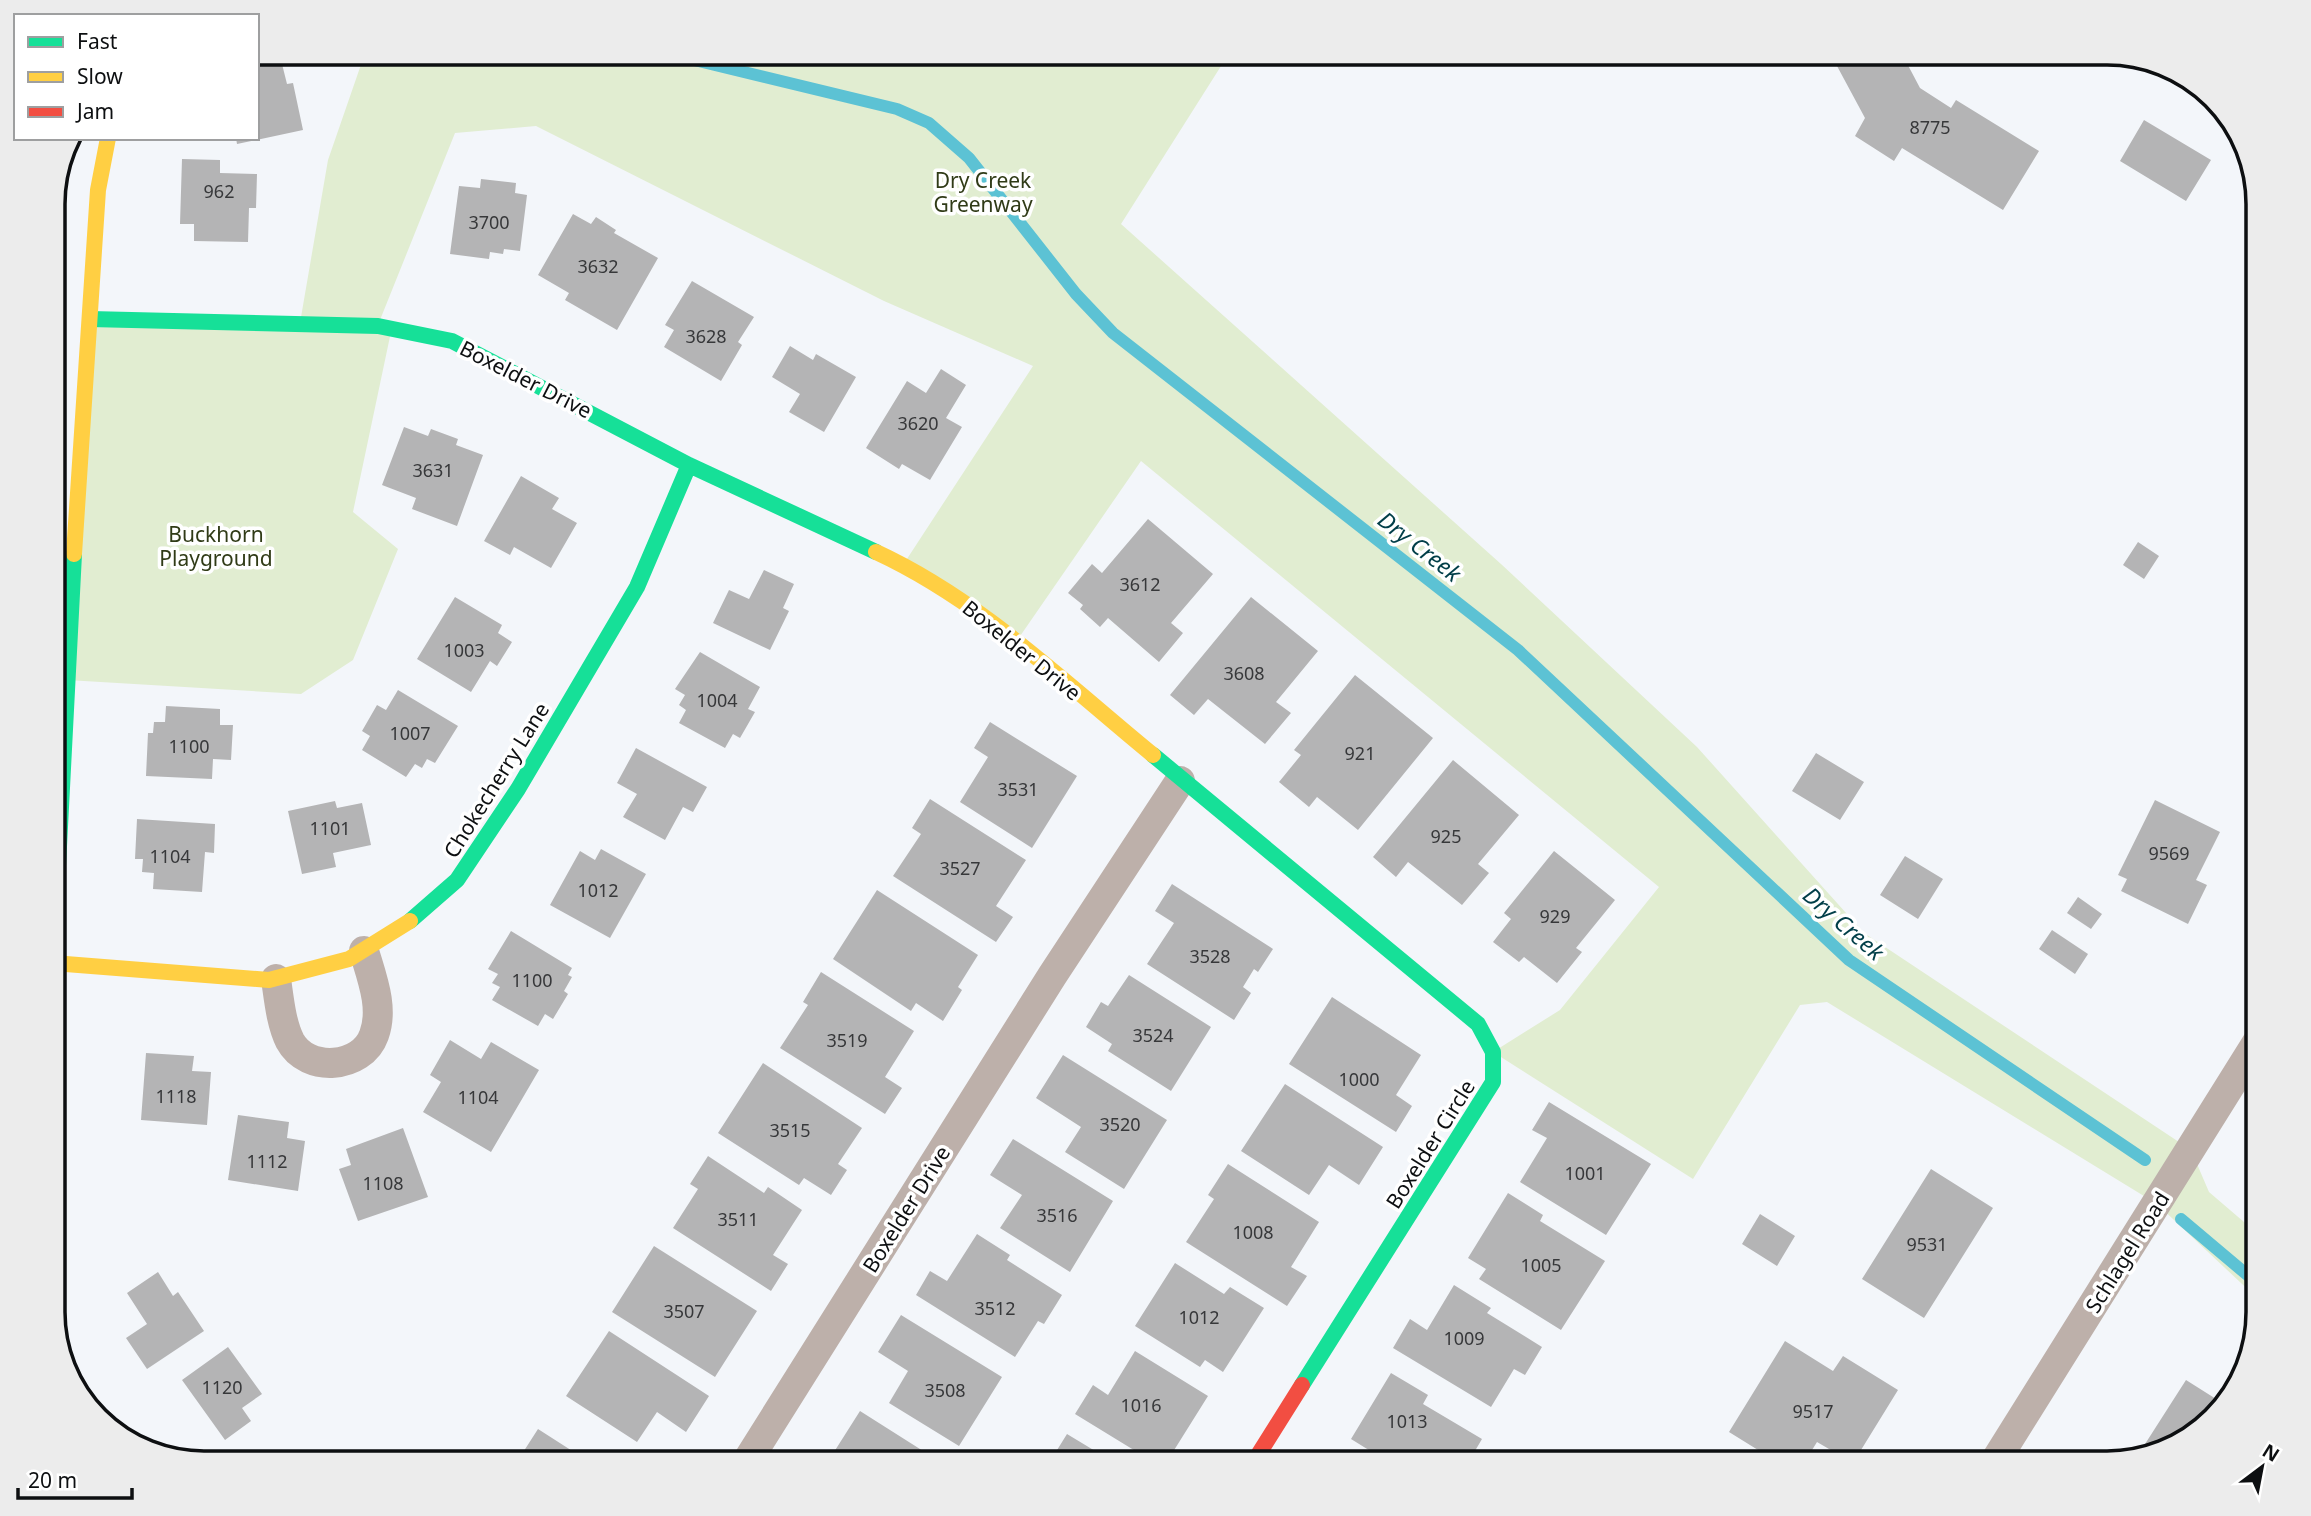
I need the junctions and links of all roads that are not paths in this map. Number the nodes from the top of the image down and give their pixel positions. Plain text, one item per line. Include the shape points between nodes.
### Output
1 (108, 140) edge
2 (90, 319) junction
3 (689, 465) junction
4 (65, 581) edge
5 (1180, 781) junction
6 (364, 951) junction
7 (65, 964) edge
8 (276, 979) junction
9 (2246, 1062) edge
10 (754, 1451) edge
11 (1261, 1451) edge
12 (2002, 1451) edge

1 - 2 street via 98,190
2 - 3 street, Boxelder Drive via 378,326 425,333 478,353
2 - 4 street
3 - 5 street, Boxelder Drive via 923,575 1016,642
3 - 6 street, Chokecherry Lane via 637,587 472,860 426,909
5 - 10 street, Boxelder Drive via 1052,975
5 - 11 street, Boxelder Circle via 1478,1024 1496,1065 1480,1106
6 - 8 street, Chokecherry Lane via 320,969
6 - 8 street via 376,993 376,1028 366,1049 345,1061 314,1060 294,1046 285,1028
7 - 8 street, Chokecherry Lane via 250,981
9 - 12 street, Schlagel Road

